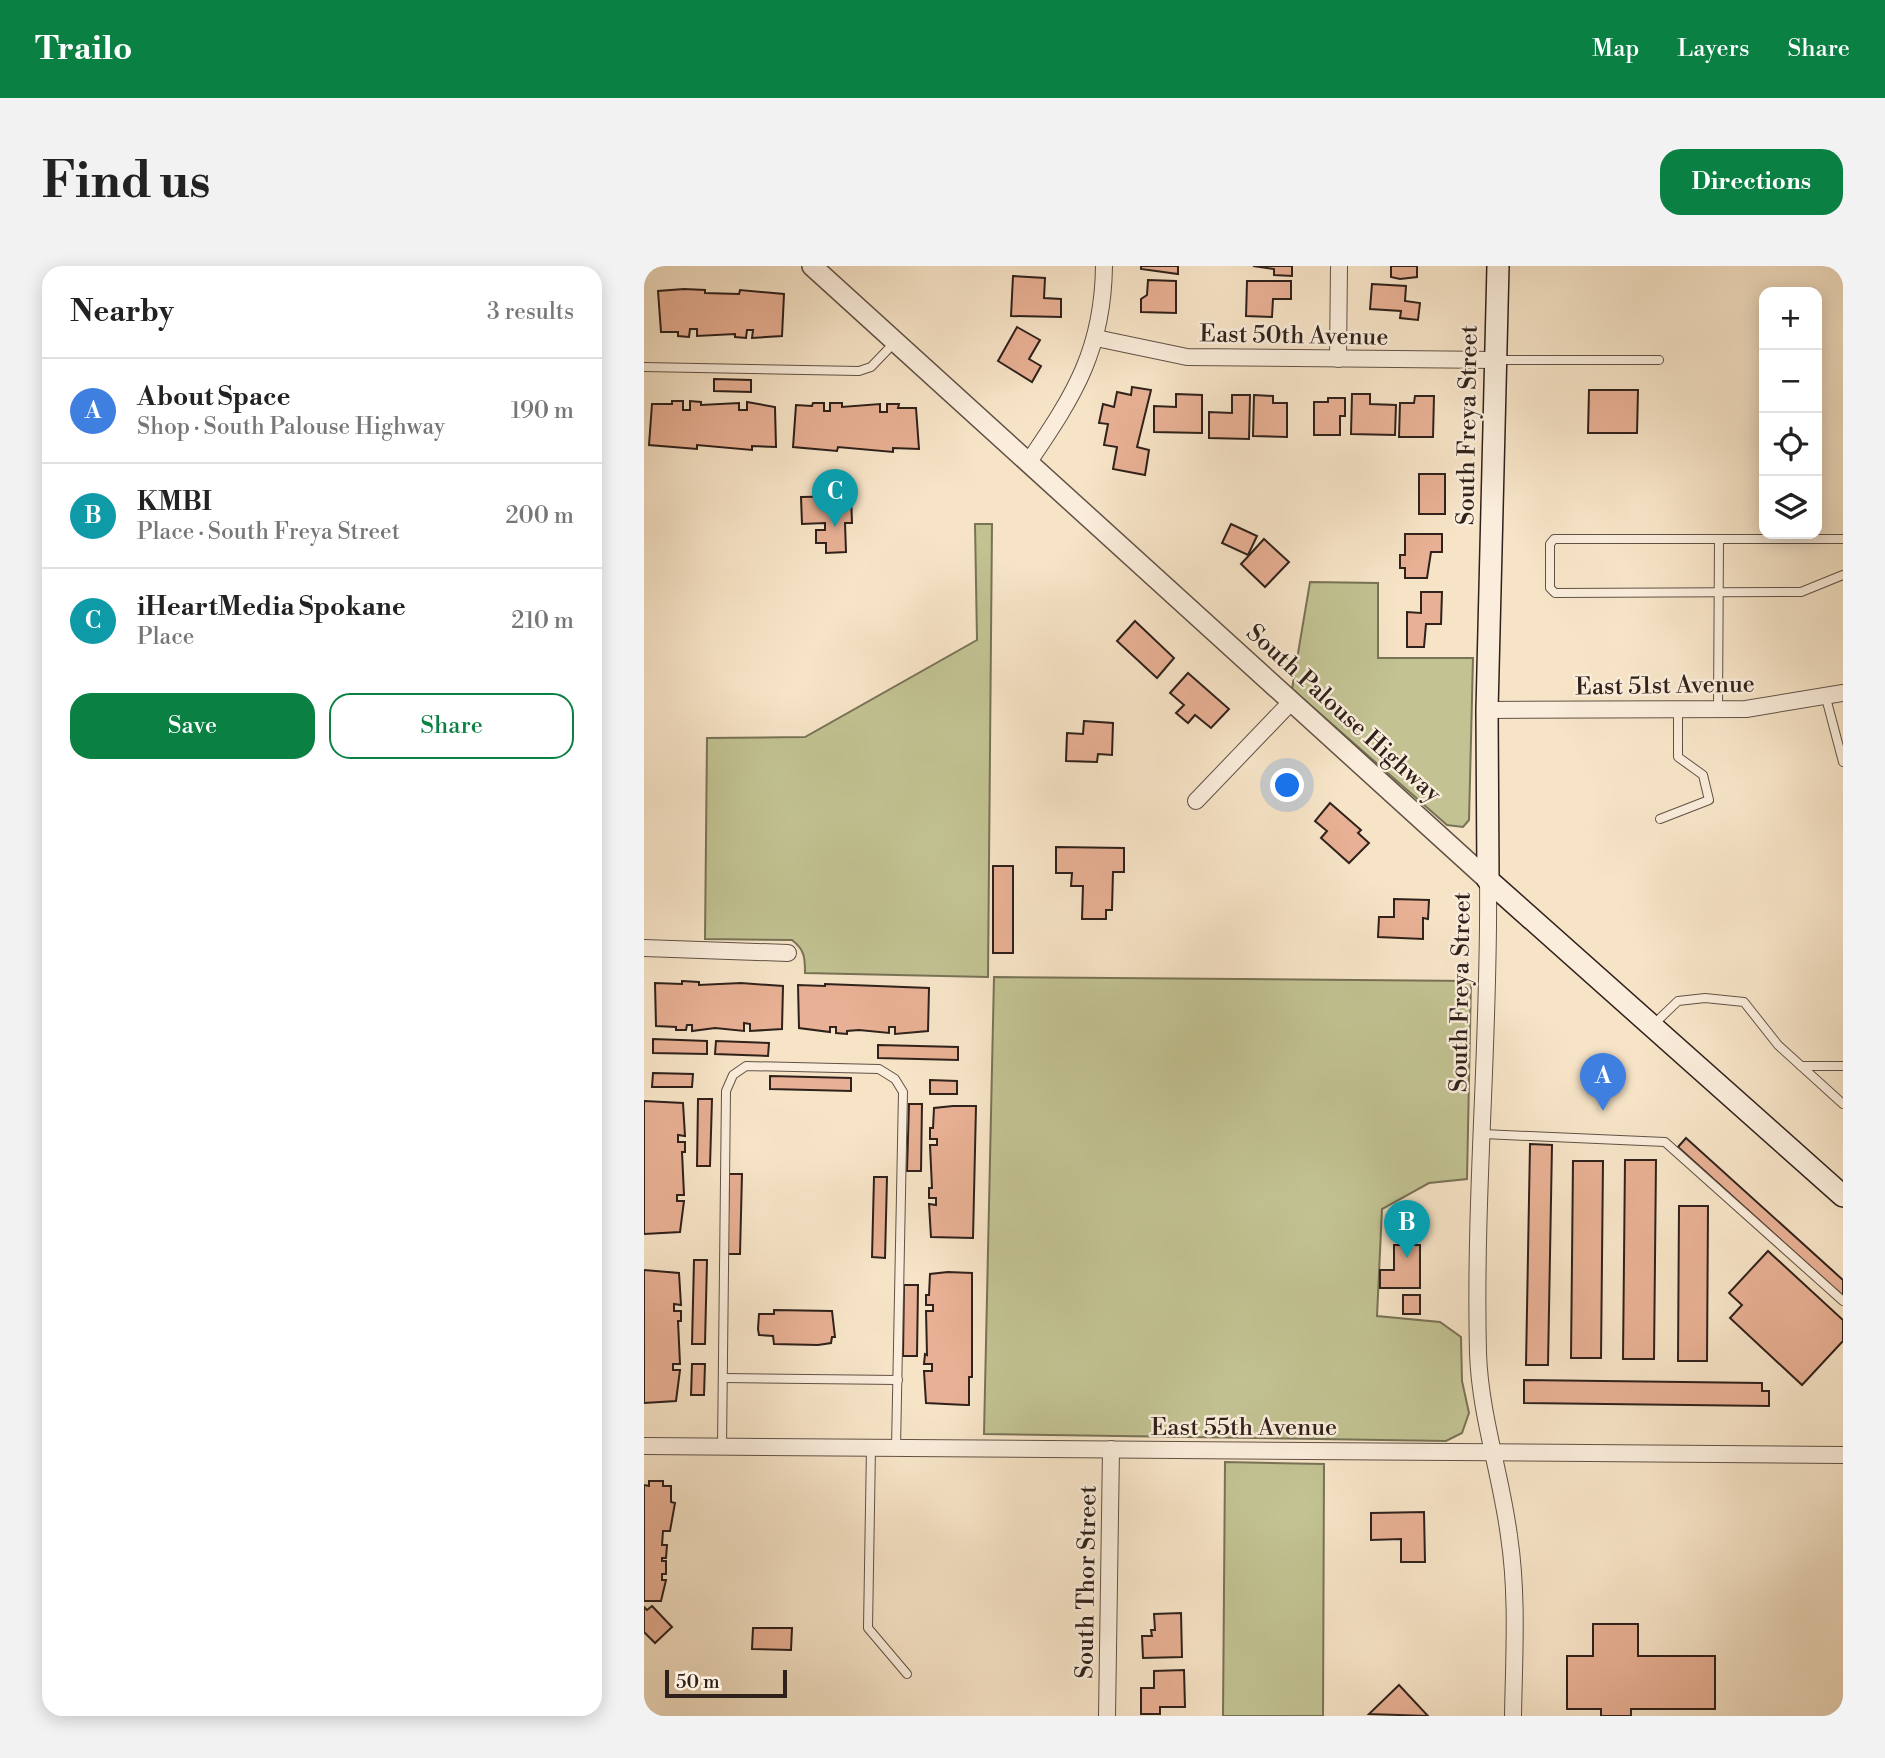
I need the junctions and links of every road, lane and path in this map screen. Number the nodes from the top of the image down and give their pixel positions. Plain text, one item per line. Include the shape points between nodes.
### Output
1 (812, 266) edge
2 (1104, 266) edge
3 (1339, 266) edge
4 (1498, 266) edge
5 (1096, 338) junction
6 (896, 341) junction
7 (1338, 359) junction
8 (1494, 360) junction
9 (1660, 360) dead end
10 (644, 367) edge
11 (1030, 460) junction
12 (1719, 539) junction
13 (1843, 539) edge
14 (1843, 575) edge
15 (1719, 593) junction
16 (1843, 693) edge
17 (1826, 698) junction
18 (1292, 702) junction
19 (1678, 709) junction
20 (1718, 709) junction
21 (1487, 710) junction
22 (1843, 762) edge
23 (1196, 801) dead end
24 (1660, 819) dead end
25 (1488, 880) junction
26 (644, 948) edge
27 (788, 953) dead end
28 (1653, 1025) junction
29 (1801, 1066) junction
30 (1843, 1066) edge
31 (1843, 1104) edge
32 (1483, 1134) junction
33 (1843, 1196) edge
34 (1843, 1301) edge
35 (724, 1378) junction
36 (898, 1380) junction
37 (644, 1446) edge
38 (722, 1446) junction
39 (872, 1447) junction
40 (896, 1448) junction
41 (1111, 1450) junction
42 (1492, 1452) junction
43 (1843, 1455) edge
44 (907, 1674) dead end
45 (1107, 1716) edge
46 (1513, 1716) edge

1 - 6 street, South Palouse Highway
2 - 5 street via 1104,304
3 - 7 street
4 - 8 main road, South Freya Street
5 - 7 street, East 50th Avenue via 1187,357
5 - 11 street via 1085,373
6 - 10 lane via 871,367 859,371
6 - 11 street, South Palouse Highway
7 - 8 street, East 50th Avenue
8 - 9 lane
8 - 21 main road, South Freya Street
11 - 18 street, South Palouse Highway
12 - 13 lane
12 - 15 lane
12 - 15 lane via 1554,539 1550,544 1550,588 1555,593
14 - 15 lane via 1801,592
15 - 20 lane
16 - 17 street, East 51st Avenue
17 - 20 street, East 51st Avenue
17 - 22 lane
18 - 23 street
18 - 25 street, South Palouse Highway
19 - 20 street, East 51st Avenue
19 - 21 street, East 51st Avenue
19 - 24 lane via 1678,757 1703,775 1709,800
21 - 25 main road, South Freya Street
25 - 28 main road, South Palouse Highway
25 - 32 street, South Freya Street via 1490,981
26 - 27 street
28 - 29 lane via 1678,1000 1744,1002
28 - 33 main road, South Palouse Highway
29 - 30 lane
29 - 31 lane
32 - 34 lane via 1665,1142
32 - 42 street, South Freya Street via 1478,1354
35 - 36 lane
35 - 36 lane via 726,1091 733,1075 746,1066 879,1069 903,1091
35 - 38 lane
36 - 40 lane
37 - 38 street, East 55th Avenue
38 - 39 street, East 55th Avenue
39 - 40 street, East 55th Avenue
39 - 44 lane via 868,1628
40 - 41 street, East 55th Avenue
41 - 42 street, East 55th Avenue
41 - 45 street, South Thor Street
42 - 43 street, East 55th Avenue
42 - 46 street, South Freya Street via 1514,1581

